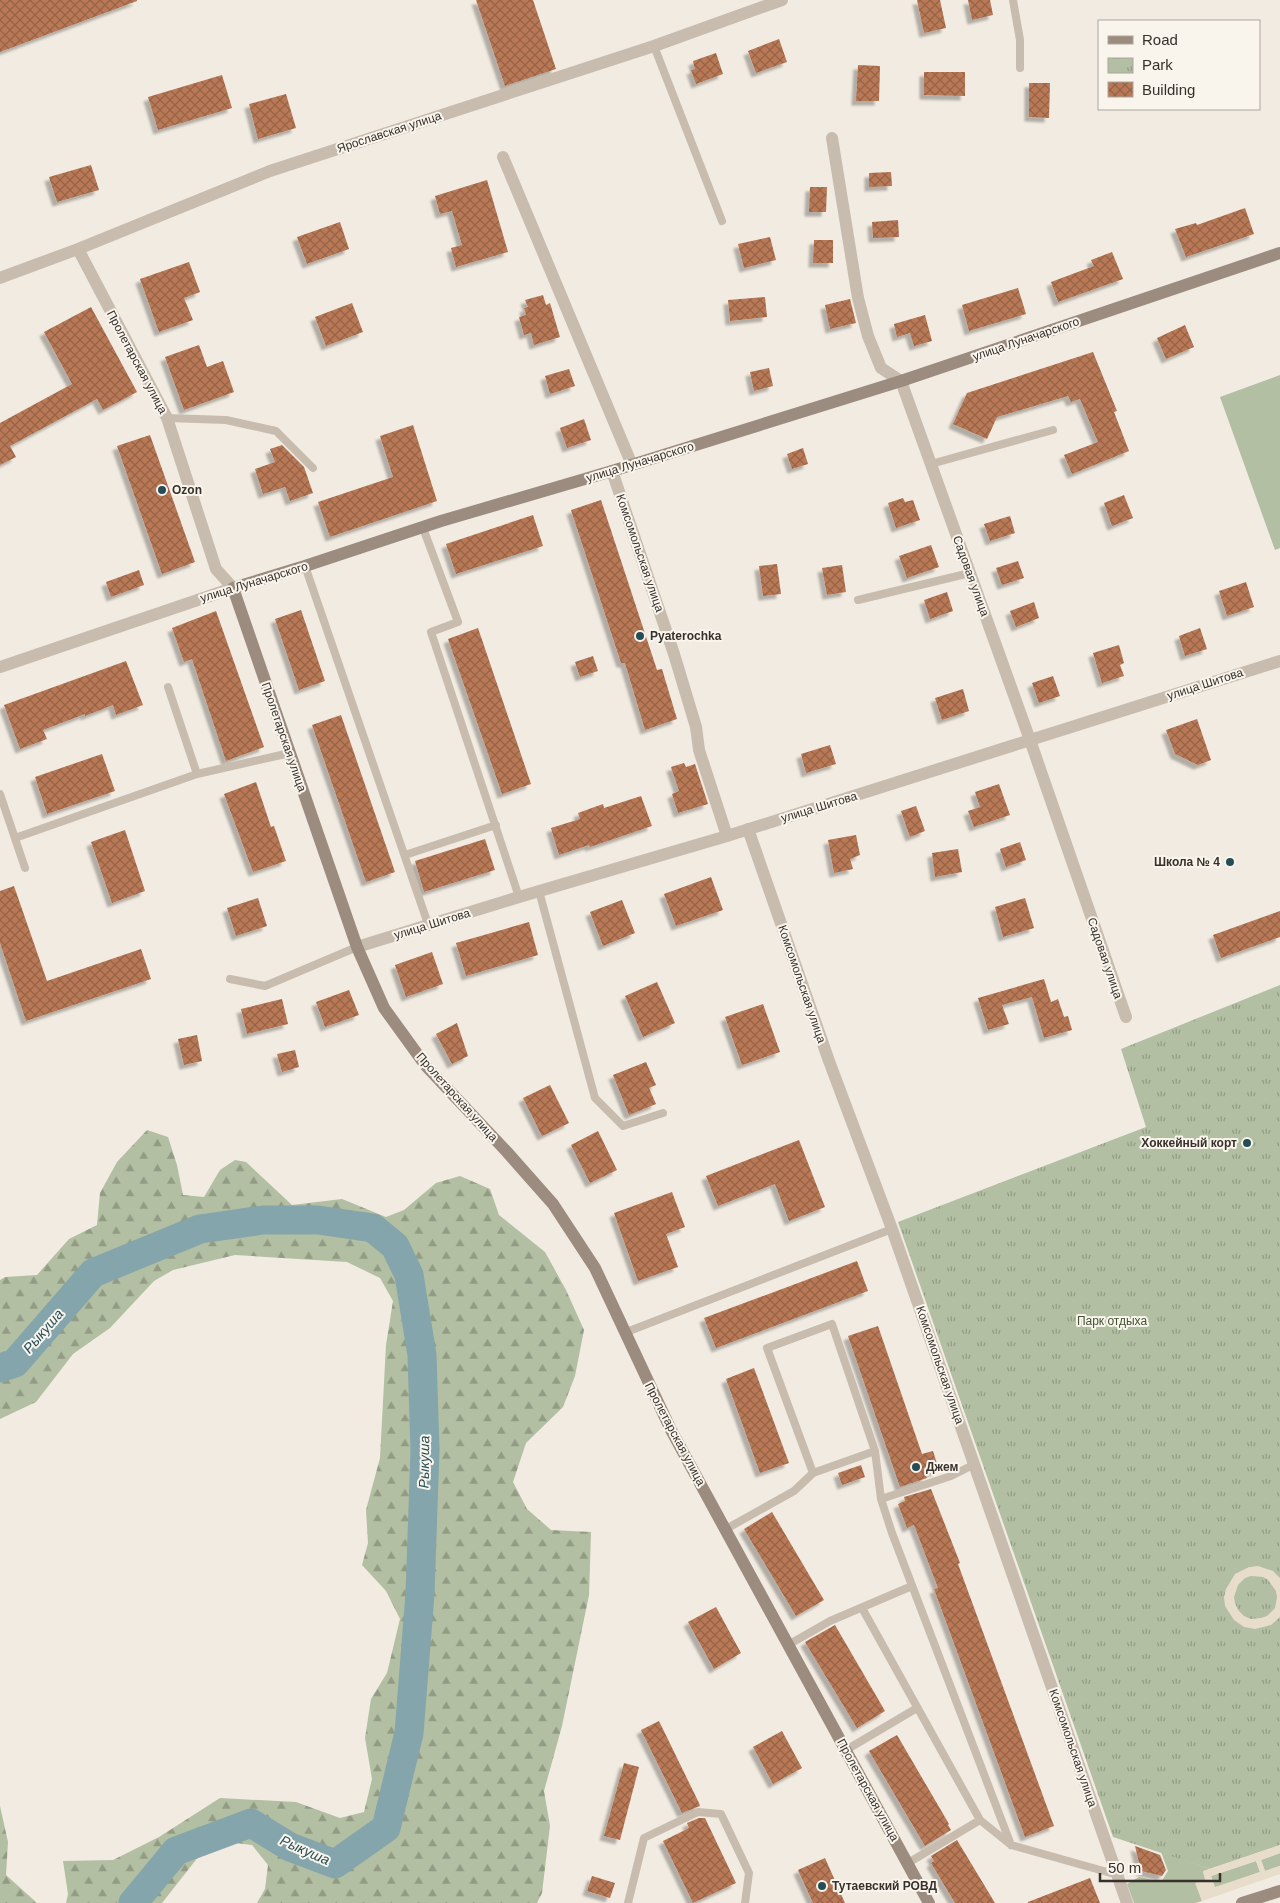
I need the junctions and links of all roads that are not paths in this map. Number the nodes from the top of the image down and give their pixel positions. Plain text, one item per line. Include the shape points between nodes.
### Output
1 (782, 0) edge
2 (1012, 0) edge
3 (654, 46) junction
4 (1020, 68) dead end
5 (832, 138) dead end
6 (503, 157) dead end
7 (722, 221) dead end
8 (78, 249) junction
9 (1280, 253) edge
10 (0, 278) edge
11 (902, 381) junction
12 (167, 418) junction
13 (1053, 430) dead end
14 (632, 464) junction
15 (931, 464) junction
16 (313, 468) dead end
17 (612, 471) junction
18 (423, 528) junction
19 (305, 566) junction
20 (970, 572) junction
21 (233, 588) junction
22 (858, 600) dead end
23 (1280, 661) edge
24 (0, 667) edge
25 (168, 687) dead end
26 (1030, 740) junction
27 (290, 753) junction
28 (197, 774) junction
29 (0, 794) edge
30 (496, 825) junction
31 (748, 829) junction
32 (727, 836) junction
33 (15, 838) junction
34 (405, 855) junction
35 (25, 868) dead end
36 (539, 891) junction
37 (519, 897) junction
38 (428, 924) junction
39 (357, 947) junction
40 (230, 979) dead end
41 (1126, 1017) dead end
42 (663, 1113) dead end
43 (892, 1229) junction
44 (624, 1333) junction
45 (875, 1451) junction
46 (975, 1464) junction
47 (812, 1474) junction
48 (881, 1499) junction
49 (726, 1529) junction
50 (912, 1586) junction
51 (862, 1608) junction
52 (788, 1645) junction
53 (917, 1708) junction
54 (846, 1750) junction
55 (980, 1820) junction
56 (1011, 1844) junction
57 (908, 1863) junction
58 (1118, 1875) junction
59 (1280, 1891) edge
60 (628, 1903) edge
61 (745, 1903) edge
62 (929, 1903) edge
63 (1127, 1903) edge
64 (1242, 1903) edge

1 - 3 street, Ярославская улица
2 - 4 lane via 1020,40
3 - 7 lane
3 - 8 street, Ярославская улица via 270,171
5 - 11 street via 854,282 868,336 881,368
6 - 14 street
8 - 10 street, Ярославская улица
8 - 12 street, Пролетарская улица
9 - 11 street, улица Луначарского
11 - 14 street, улица Луначарского
11 - 15 street, Садовая улица
12 - 16 lane via 226,420 276,431
12 - 21 street, Пролетарская улица via 216,569
13 - 15 lane
14 - 17 street, улица Луначарского
15 - 20 street, Садовая улица
17 - 18 street, улица Луначарского
17 - 32 street, Комсомольская улица via 674,654 696,727 699,750
18 - 19 street, улица Луначарского
18 - 30 lane via 458,622 431,632
19 - 21 street, улица Луначарского
19 - 34 lane
20 - 22 lane
20 - 26 street, Садовая улица
21 - 24 street, улица Луначарского
21 - 27 street, Пролетарская улица
23 - 26 street, улица Шитова
25 - 28 lane
26 - 31 street, улица Шитова
26 - 41 street, Садовая улица
27 - 28 lane
27 - 39 street, Пролетарская улица
28 - 33 lane
29 - 33 lane
30 - 34 lane
30 - 37 lane
31 - 32 street, улица Шитова
31 - 43 street, Комсомольская улица
32 - 36 street, улица Шитова
33 - 35 lane
34 - 38 lane
36 - 37 street, улица Шитова
36 - 42 lane via 595,1098 623,1126
37 - 38 street, улица Шитова
38 - 39 street, улица Шитова
39 - 40 lane via 265,986
39 - 44 street, Пролетарская улица via 384,1008 426,1066 520,1167 575,1237 595,1268
43 - 44 lane
43 - 46 street, Комсомольская улица
44 - 49 street, Пролетарская улица via 671,1430
45 - 47 lane
45 - 47 lane via 832,1324 767,1348
45 - 48 lane
46 - 48 lane via 951,1476
46 - 58 street, Комсомольская улица
47 - 49 lane via 794,1491
48 - 50 lane
49 - 52 street, Пролетарская улица
50 - 51 lane
50 - 56 lane
51 - 52 lane via 830,1621
51 - 53 lane
52 - 54 street, Пролетарская улица
53 - 54 lane
53 - 55 lane
54 - 57 street, Пролетарская улица
55 - 56 lane
55 - 57 lane
56 - 58 lane
57 - 62 street, Пролетарская улица
58 - 63 street, Комсомольская улица
59 - 64 street
60 - 61 lane via 644,1838 698,1812 721,1814 749,1873

